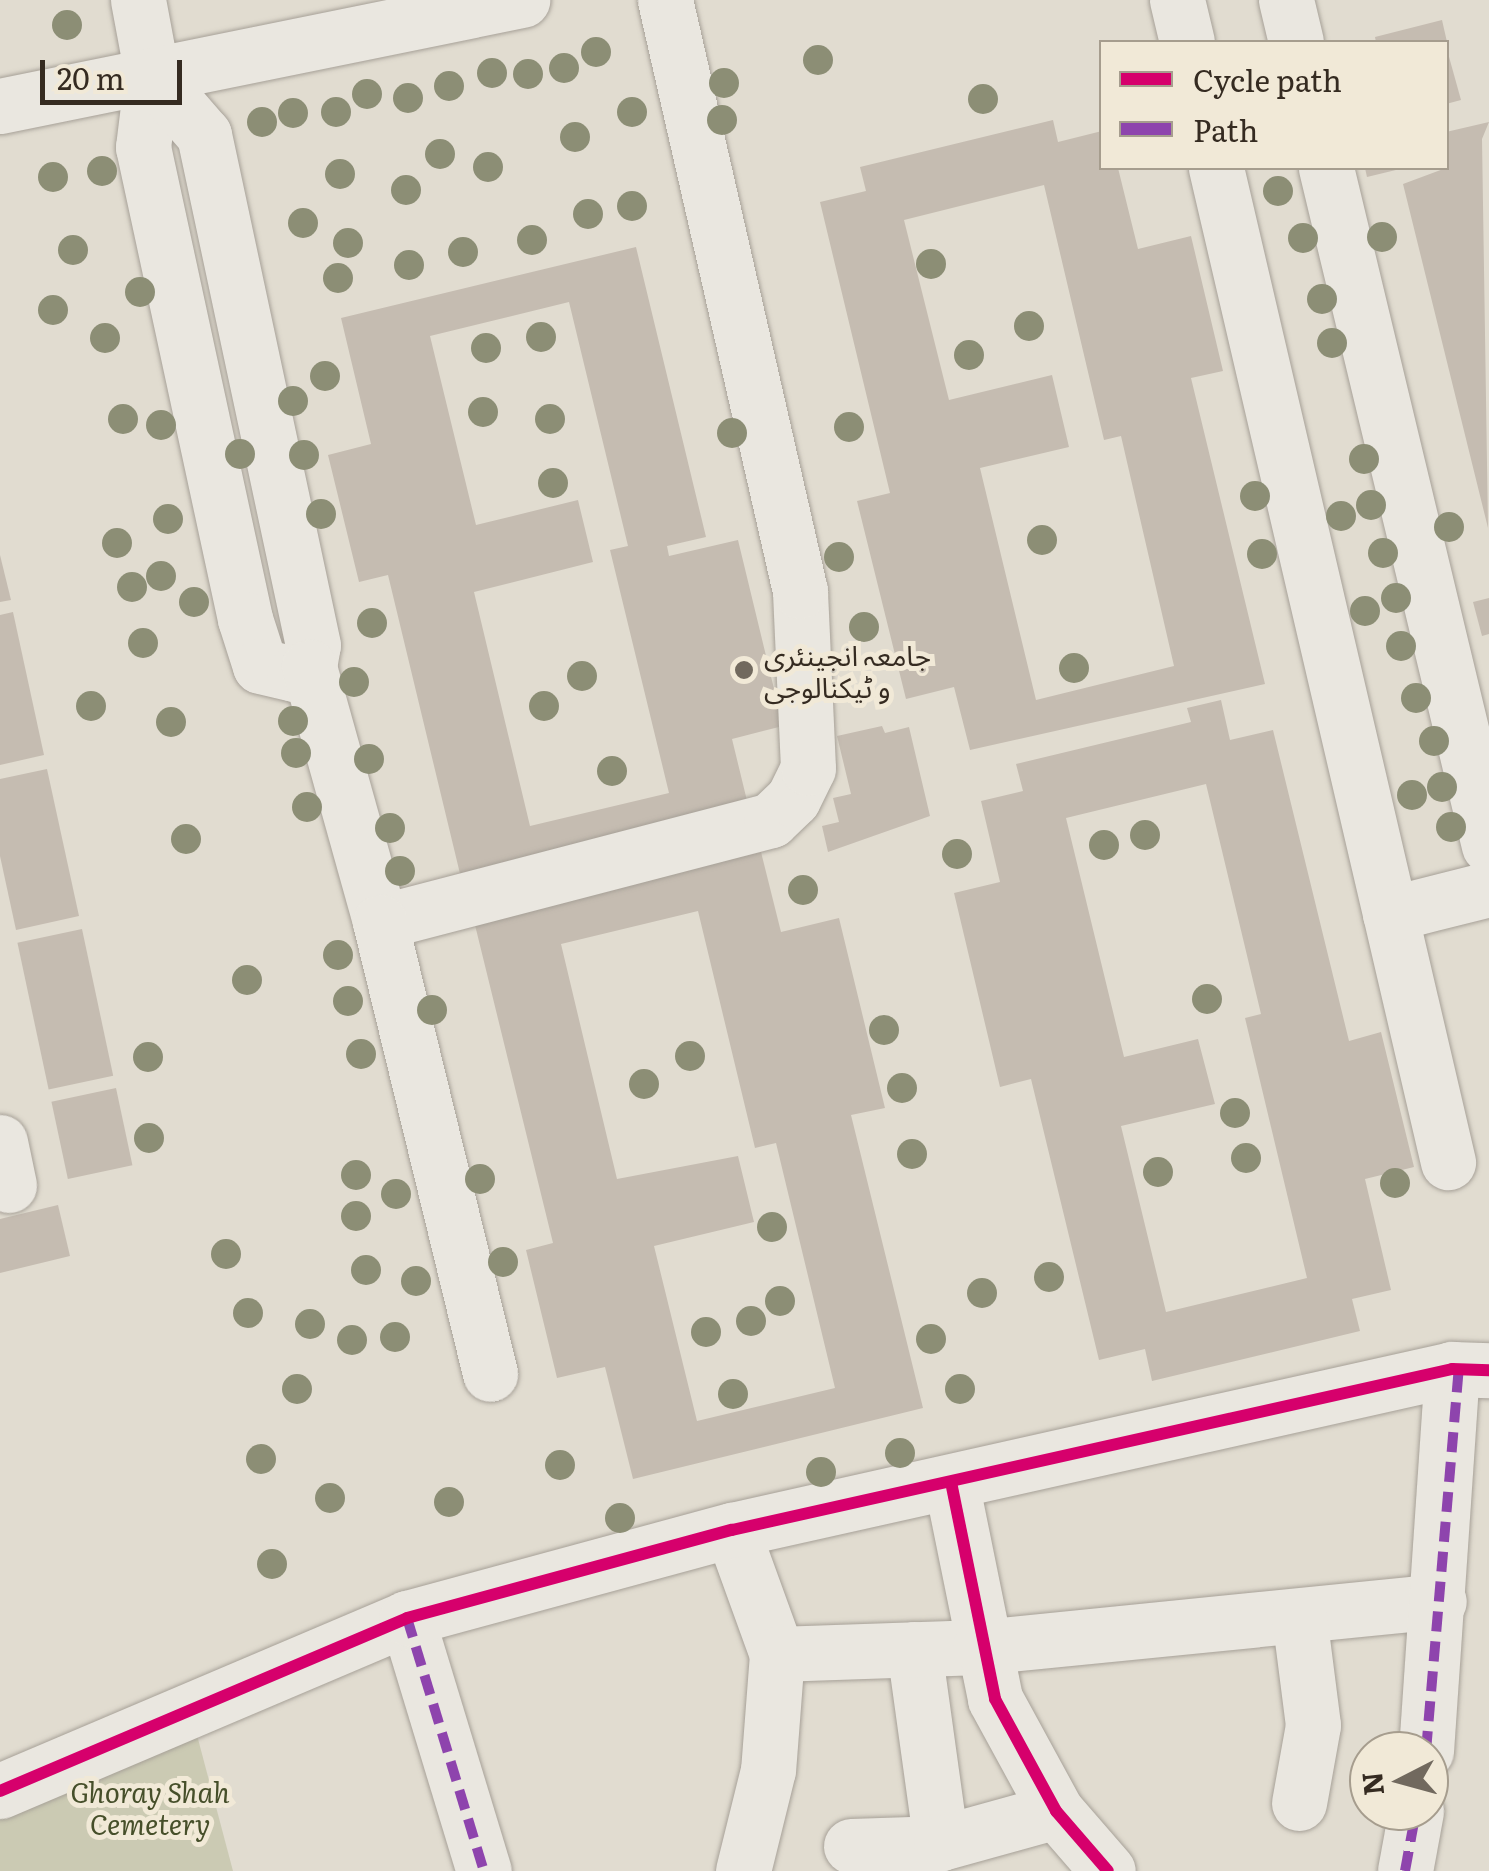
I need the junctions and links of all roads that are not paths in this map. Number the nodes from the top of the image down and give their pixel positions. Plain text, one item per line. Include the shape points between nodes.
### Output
1 (138, 0) edge
2 (522, 0) edge
3 (665, 0) edge
4 (1177, 0) edge
5 (1286, 0) edge
6 (1187, 40) edge
7 (1296, 40) edge
8 (152, 75) junction
9 (0, 106) edge
10 (1216, 170) edge
11 (1326, 170) edge
12 (1489, 846) edge
13 (1489, 888) edge
14 (1390, 914) junction
15 (380, 922) junction
16 (1448, 1162) dead end
17 (1470, 1370) edge
18 (490, 1374) dead end
19 (951, 1482) junction
20 (732, 1530) junction
21 (1438, 1601) junction
22 (1300, 1616) junction
23 (407, 1618) junction
24 (980, 1647) junction
25 (914, 1649) junction
26 (777, 1654) junction
27 (1428, 1731) edge
28 (0, 1791) edge
29 (1299, 1803) dead end
30 (1056, 1811) junction
31 (1413, 1831) edge
32 (941, 1843) junction
33 (851, 1846) dead end
34 (484, 1871) edge
35 (743, 1871) edge
36 (1108, 1871) edge
37 (1406, 1871) edge

1 - 8 street
2 - 8 street
3 - 15 street via 800,591 808,768 771,820
4 - 6 street
5 - 7 street
8 - 9 street
8 - 15 street via 143,147 255,658 279,676 308,667
10 - 14 street
11 - 12 street
13 - 14 street
14 - 16 street
15 - 18 street
17 - 19 street
17 - 21 street
19 - 20 street
19 - 24 street
20 - 23 street
20 - 26 street
21 - 22 street
21 - 27 street
22 - 24 street
22 - 29 street via 1313,1724
23 - 28 street
23 - 34 street
24 - 25 street
24 - 30 street via 1017,1752
25 - 26 street
25 - 32 street
26 - 35 street via 768,1770
30 - 32 street
30 - 36 street
31 - 37 street
32 - 33 street

